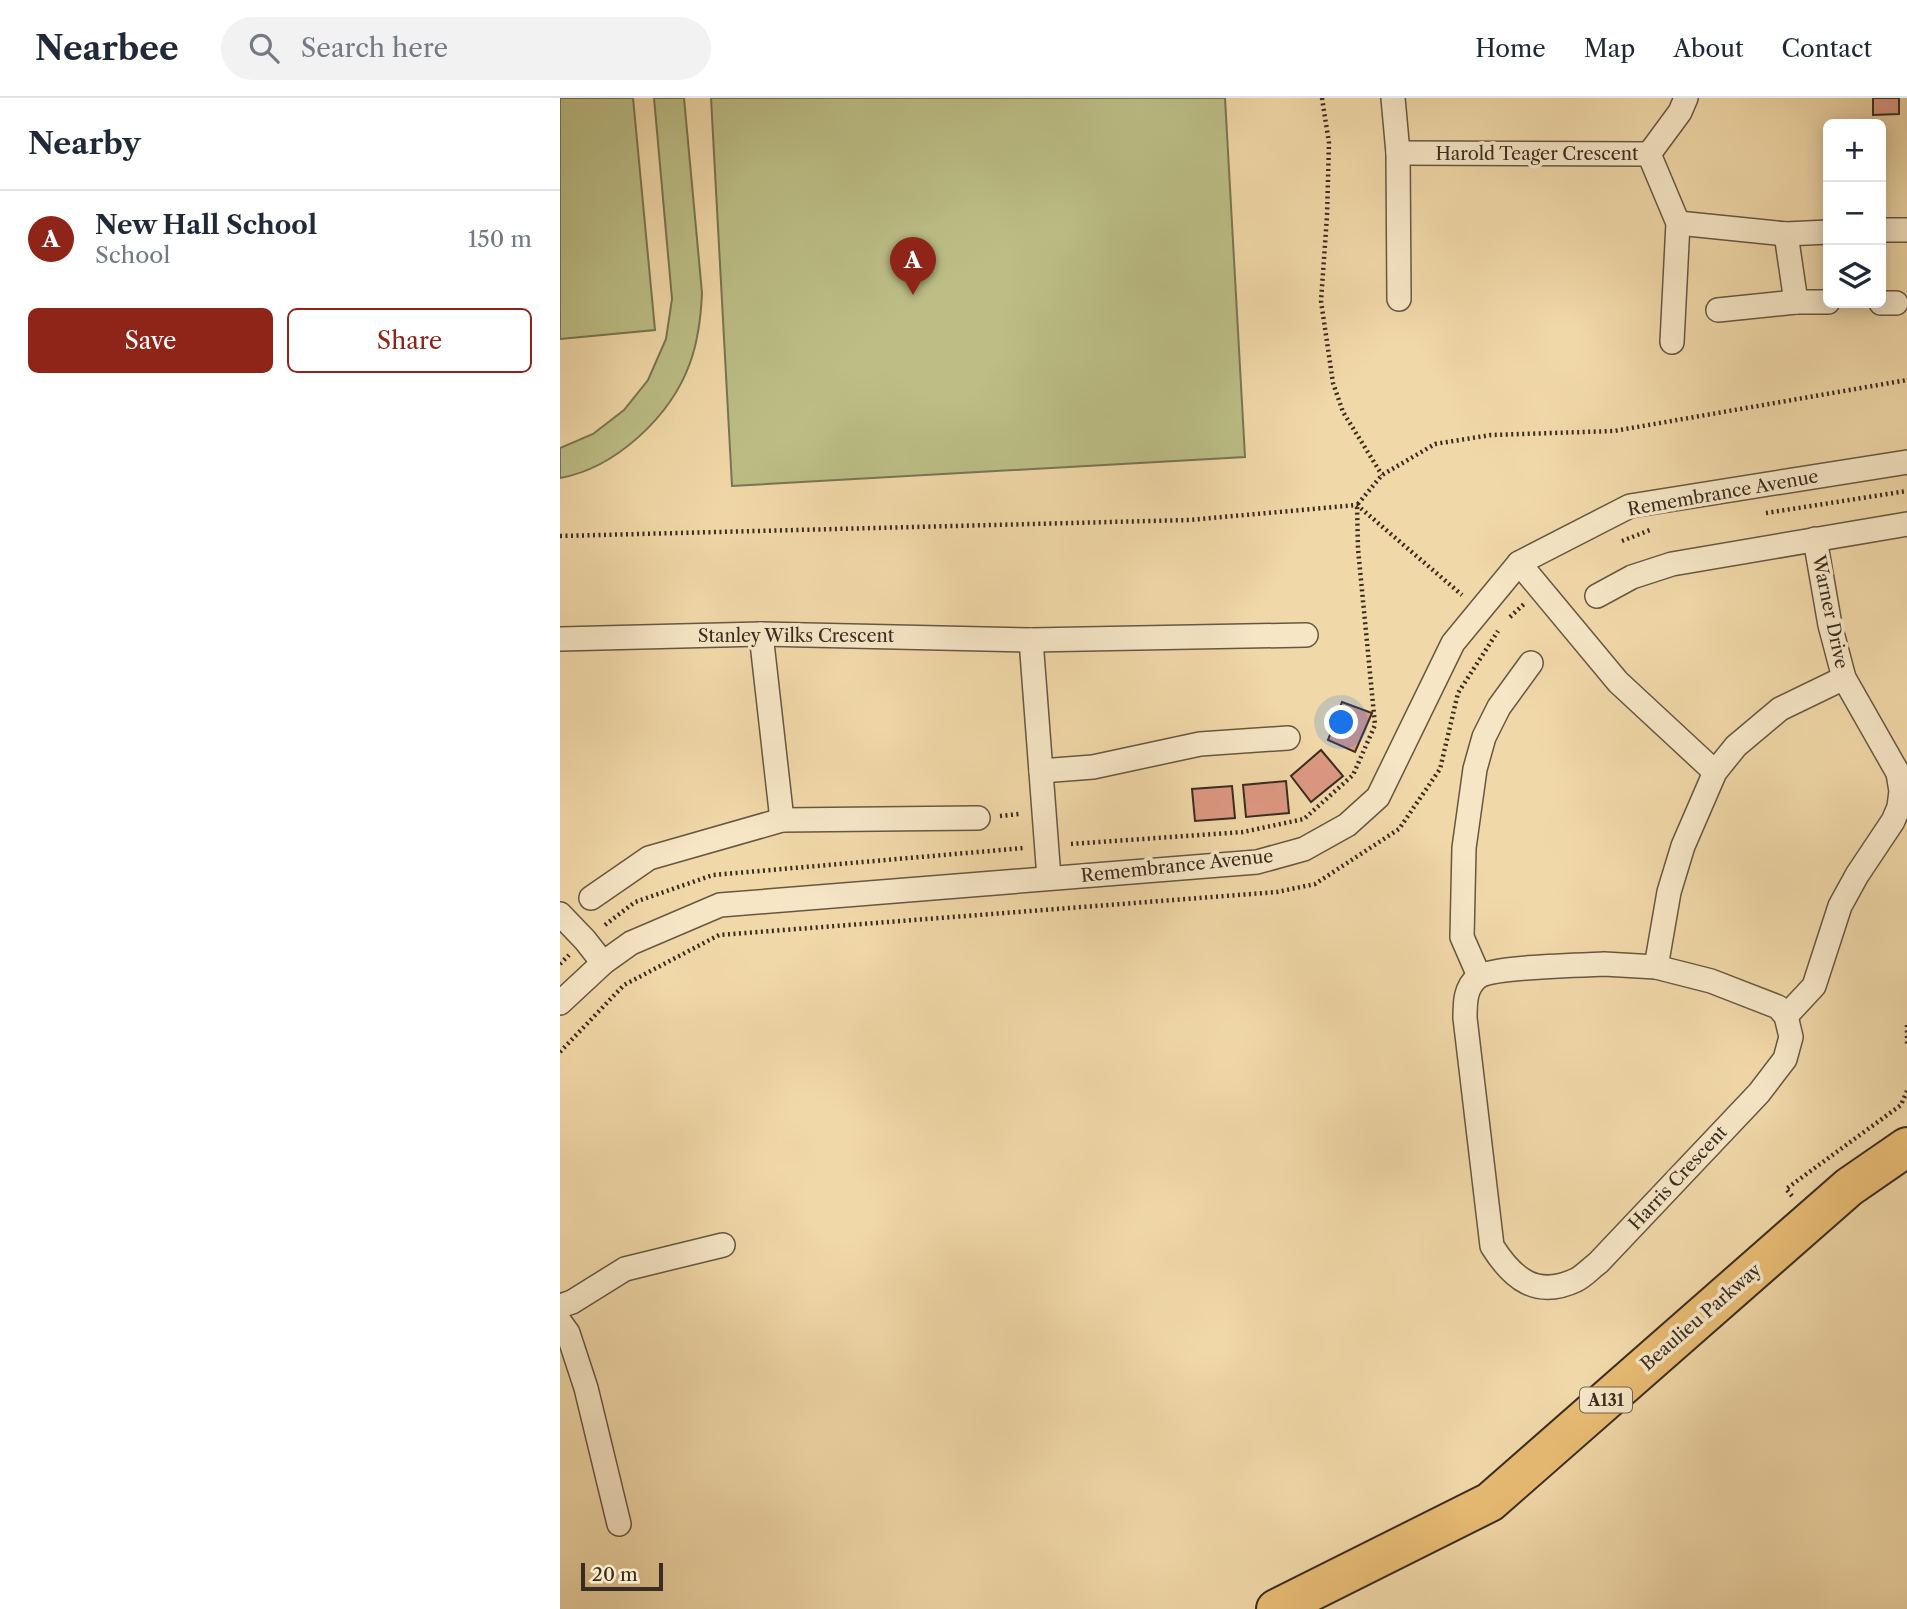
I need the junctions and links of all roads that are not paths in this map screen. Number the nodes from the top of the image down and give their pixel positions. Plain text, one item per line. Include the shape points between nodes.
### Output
1 (1393, 98) edge
2 (1686, 98) edge
3 (1398, 153) junction
4 (1649, 155) junction
5 (1678, 223) junction
6 (1886, 230) edge
7 (1907, 230) edge
8 (1823, 232) edge
9 (1786, 234) junction
10 (1399, 299) dead end
11 (1796, 302) junction
12 (1823, 302) edge
13 (1718, 310) dead end
14 (1672, 342) dead end
15 (1907, 463) edge
16 (1907, 524) edge
17 (1815, 539) junction
18 (1519, 563) junction
19 (1597, 596) dead end
20 (761, 634) junction
21 (1306, 635) dead end
22 (560, 639) edge
23 (1031, 640) junction
24 (1531, 663) dead end
25 (1844, 678) junction
26 (1288, 738) dead end
27 (1041, 771) junction
28 (1715, 772) junction
29 (978, 818) road end
30 (782, 820) junction
31 (1049, 878) junction
32 (591, 898) dead end
33 (560, 914) edge
34 (603, 963) junction
35 (1656, 967) junction
36 (1479, 976) junction
37 (560, 1003) edge
38 (1786, 1016) junction
39 (1907, 1147) edge
40 (723, 1245) dead end
41 (560, 1306) edge
42 (560, 1322) edge
43 (619, 1524) dead end
44 (1276, 1609) edge

1 - 3 street
2 - 4 street, Harold Teager Crescent
3 - 4 street, Harold Teager Crescent
3 - 10 street
4 - 5 street
5 - 9 street
5 - 14 street
6 - 7 street
8 - 9 street
9 - 11 street
11 - 12 street
11 - 13 street
15 - 18 street, Remembrance Avenue via 1630,506
16 - 17 street, Warner Drive
17 - 19 street, Warner Drive via 1672,564 1632,577
17 - 25 street, Warner Drive
18 - 28 street via 1618,682
18 - 31 street, Remembrance Avenue via 1453,643 1378,797 1347,825 1304,849 1256,862
20 - 22 street, Stanley Wilks Crescent
20 - 23 street, Stanley Wilks Crescent
20 - 30 street
21 - 23 street, Stanley Wilks Crescent
23 - 27 street
24 - 36 street via 1499,708 1475,769 1464,848 1462,937
25 - 28 street via 1780,709 1736,746
25 - 38 street, Warner Drive via 1898,773 1899,807 1840,906 1814,986
26 - 27 street via 1200,744 1093,767
27 - 31 street
28 - 35 street via 1669,892
29 - 30 street
30 - 32 street via 649,858
31 - 34 street, Remembrance Avenue via 720,905 631,943
33 - 34 street
34 - 37 street, Remembrance Avenue
35 - 36 street via 1604,964
35 - 38 street via 1711,981 1778,1007
36 - 38 street, Harris Crescent via 1468,990 1465,1018 1492,1246 1505,1268 1534,1285 1576,1280 1598,1263 1759,1093 1785,1059 1791,1037
39 - 44 highway, Beaulieu Parkway / A131 via 1849,1187 1490,1502
40 - 41 street via 625,1269
42 - 43 street via 586,1388

